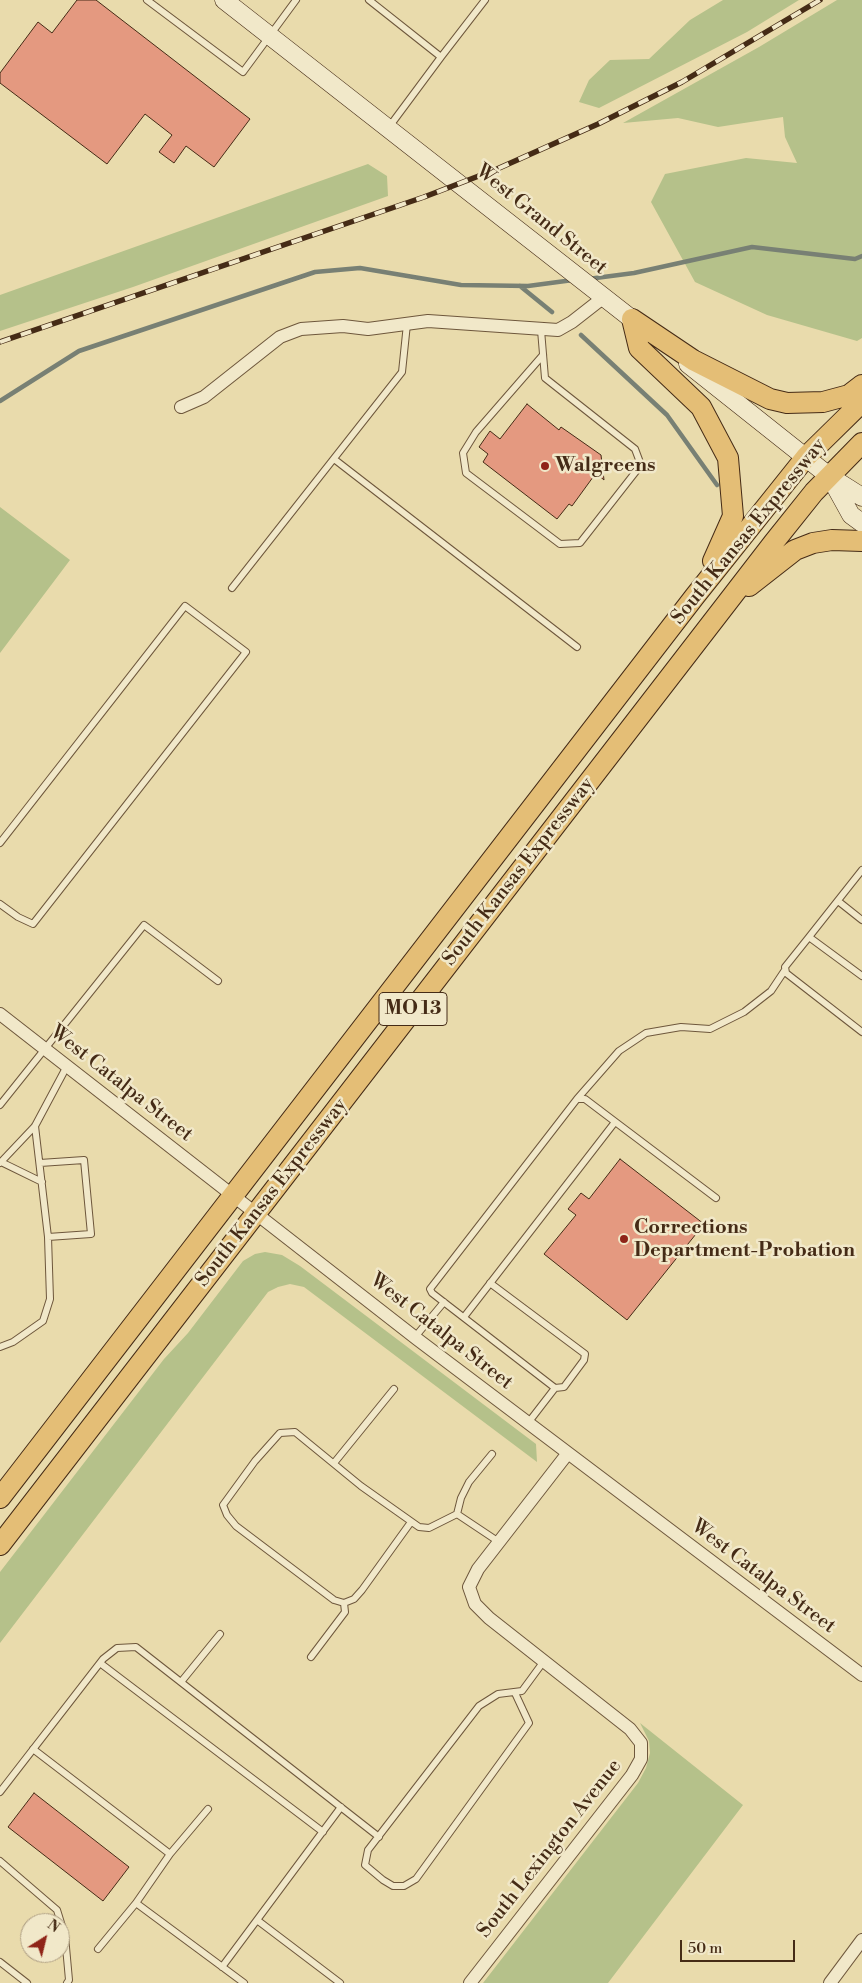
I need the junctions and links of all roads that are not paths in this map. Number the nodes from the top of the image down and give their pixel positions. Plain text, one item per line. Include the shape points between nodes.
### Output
1 (147, 0) edge
2 (224, 0) edge
3 (296, 0) edge
4 (369, 0) edge
5 (486, 0) edge
6 (270, 36) junction
7 (441, 57) junction
8 (389, 127) junction
9 (601, 295) junction
10 (632, 319) junction
11 (407, 324) junction
12 (541, 330) junction
13 (543, 355) junction
14 (862, 385) edge
15 (862, 402) edge
16 (181, 407) dead end
17 (862, 443) edge
18 (806, 457) junction
19 (334, 459) junction
20 (829, 476) junction
21 (862, 497) edge
22 (862, 523) edge
23 (862, 541) edge
24 (232, 588) dead end
25 (694, 596) junction
26 (724, 606) junction
27 (577, 648) dead end
28 (0, 843) edge
29 (862, 870) edge
30 (838, 901) junction
31 (0, 904) edge
32 (862, 920) edge
33 (809, 936) junction
34 (785, 970) junction
35 (862, 976) edge
36 (218, 981) dead end
37 (0, 1014) edge
38 (862, 1032) edge
39 (46, 1049) junction
40 (67, 1066) junction
41 (577, 1099) junction
42 (0, 1105) edge
43 (615, 1122) junction
44 (34, 1126) junction
45 (0, 1163) edge
46 (40, 1163) junction
47 (42, 1182) junction
48 (234, 1195) junction
49 (716, 1198) dead end
50 (257, 1213) junction
51 (48, 1237) junction
52 (490, 1283) junction
53 (444, 1302) junction
54 (464, 1317) junction
55 (415, 1338) junction
56 (0, 1347) edge
57 (554, 1388) junction
58 (394, 1389) dead end
59 (528, 1423) junction
60 (568, 1453) junction
61 (492, 1454) dead end
62 (334, 1463) junction
63 (0, 1498) edge
64 (457, 1514) junction
65 (411, 1522) junction
66 (499, 1542) junction
67 (0, 1545) edge
68 (344, 1603) junction
69 (220, 1634) dead end
70 (311, 1657) dead end
71 (544, 1661) junction
72 (100, 1663) junction
73 (862, 1675) edge
74 (181, 1682) junction
75 (515, 1693) junction
76 (34, 1749) junction
77 (0, 1792) edge
78 (341, 1807) junction
79 (208, 1809) dead end
80 (323, 1832) junction
81 (379, 1837) junction
82 (170, 1854) junction
83 (0, 1861) edge
84 (136, 1903) junction
85 (257, 1920) junction
86 (862, 1940) edge
87 (98, 1949) dead end
88 (0, 1962) edge
89 (222, 1967) junction
90 (27, 1983) edge
91 (67, 1983) edge
92 (244, 1983) edge
93 (340, 1983) edge
94 (470, 1983) edge
95 (830, 1983) edge

1 - 6 lane via 243,72
2 - 6 main road, West Grand Street
3 - 6 lane
4 - 7 lane
5 - 7 lane
6 - 8 main road, West Grand Street
7 - 8 lane
8 - 9 main road, West Grand Street
9 - 10 main road, West Grand Street
9 - 12 street via 572,322 558,330
10 - 14 main road via 693,360 770,399 787,403 823,402 849,395
10 - 18 main road, West Grand Street
10 - 25 main road via 639,348 701,407 728,458 733,516
11 - 12 street via 428,321
11 - 16 street via 368,329 342,326 301,329 280,337 204,397
11 - 19 lane via 402,372
12 - 13 lane
13 - 13 lane via 545,378 635,449 641,465 580,543 560,544 466,473 463,452 476,432
15 - 18 main road, South Kansas Expressway / MO 13
17 - 20 main road, South Kansas Expressway / MO 13
18 - 20 main road, West Grand Street
18 - 25 main road, South Kansas Expressway / MO 13
19 - 24 lane
19 - 27 lane
20 - 21 main road, West Grand Street
20 - 22 main road, West Grand Street via 851,515
20 - 26 main road, South Kansas Expressway / MO 13
23 - 26 main road via 832,540 795,550
25 - 48 main road, South Kansas Expressway / MO 13
26 - 50 main road, South Kansas Expressway / MO 13
28 - 31 lane via 185,606 246,652 33,924
29 - 30 lane
30 - 32 lane
30 - 33 lane
33 - 34 lane
33 - 35 lane
34 - 38 lane
34 - 41 lane via 771,991 744,1012 710,1029 681,1027 646,1033 619,1051
36 - 39 lane via 144,926
37 - 39 street, West Catalpa Street
39 - 40 street, West Catalpa Street
39 - 42 lane
40 - 44 lane
40 - 48 street, West Catalpa Street
41 - 43 lane via 585,1099
41 - 53 lane via 432,1285 432,1293
43 - 49 lane
43 - 52 lane
44 - 45 lane
44 - 46 lane
45 - 47 lane
46 - 47 lane
46 - 51 lane via 84,1160 91,1234
47 - 51 lane
48 - 50 street, West Catalpa Street
48 - 63 main road, South Kansas Expressway / MO 13
50 - 55 street, West Catalpa Street
50 - 67 main road, South Kansas Expressway / MO 13
51 - 56 lane via 50,1299 43,1321 14,1342
52 - 54 lane
52 - 57 lane via 585,1354 564,1387
53 - 54 lane
53 - 55 lane
54 - 57 lane
55 - 59 street, West Catalpa Street
57 - 59 lane
58 - 62 lane
59 - 60 street, West Catalpa Street
60 - 66 street, South Lexington Avenue
60 - 73 street, West Catalpa Street
61 - 64 lane via 469,1482
62 - 65 lane
62 - 68 lane via 295,1432 280,1433 254,1461 223,1505 226,1515 236,1526 334,1600
64 - 65 lane via 429,1528
64 - 66 lane
65 - 68 lane via 362,1590 354,1599
66 - 71 street, South Lexington Avenue via 469,1587 475,1604
68 - 70 lane via 342,1618
69 - 74 lane
71 - 75 lane via 522,1691
71 - 94 street, South Lexington Avenue via 630,1728 641,1743 641,1759 632,1775
72 - 74 lane via 117,1648 136,1646
72 - 76 lane
72 - 80 lane
74 - 78 lane
75 - 81 lane via 498,1694 479,1706
75 - 81 lane via 529,1723 416,1879 404,1886 393,1886 365,1865 368,1850
76 - 77 lane
76 - 82 lane
78 - 80 lane
78 - 81 lane
79 - 82 lane
80 - 85 lane
82 - 84 lane
83 - 91 lane via 57,1910 65,1936
84 - 87 lane
84 - 89 lane
85 - 89 lane
85 - 93 lane
86 - 95 street
88 - 90 lane
89 - 92 lane

